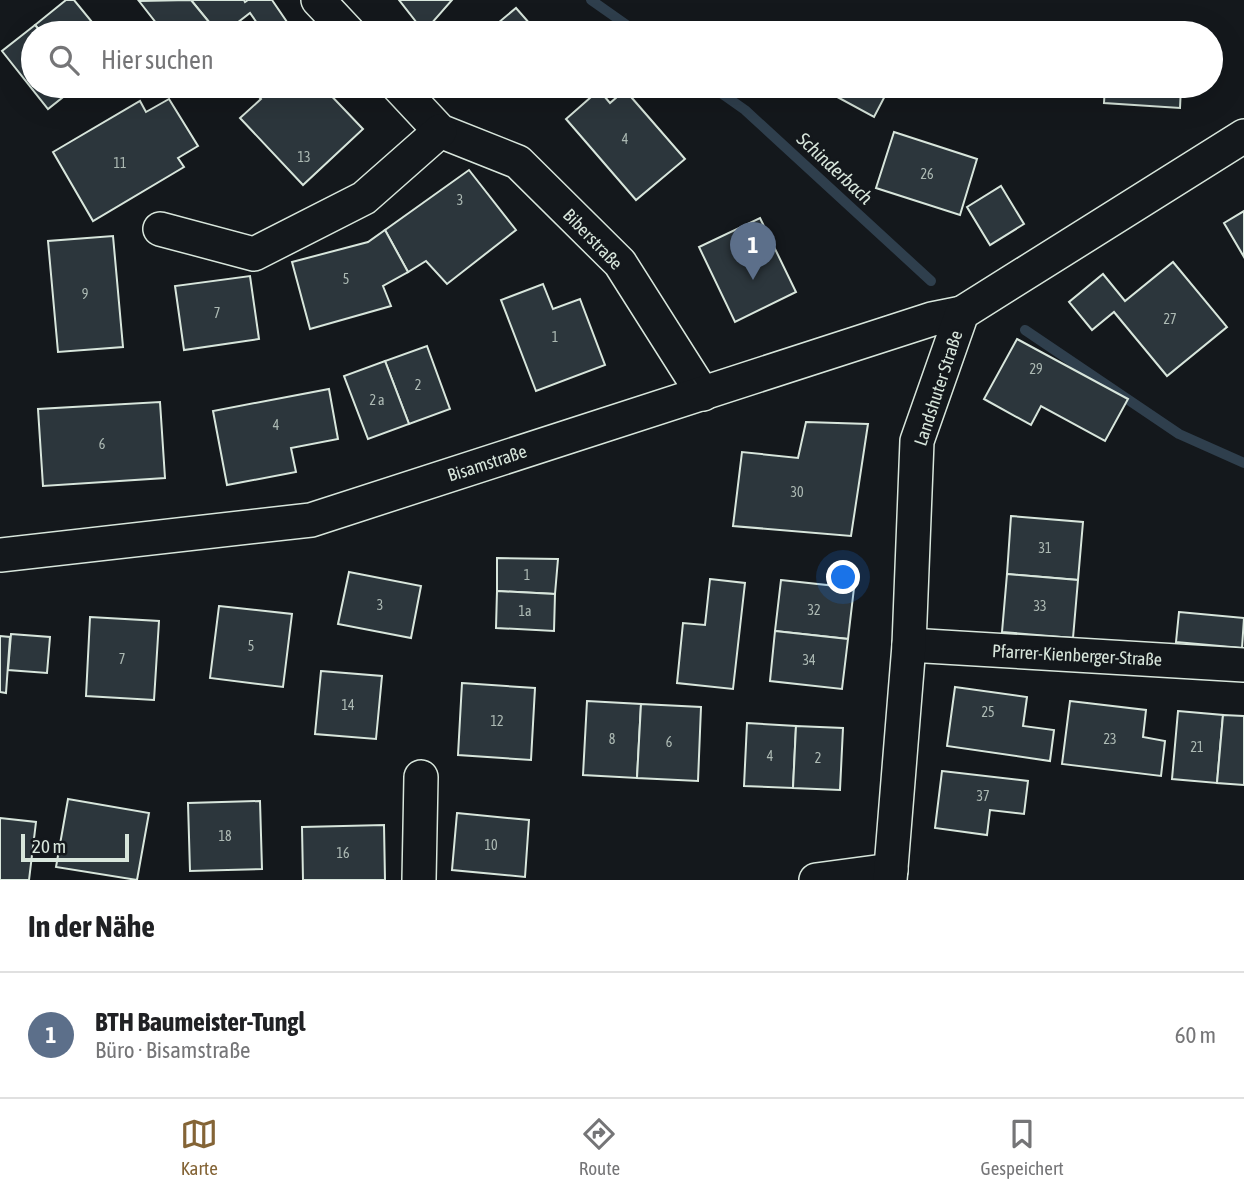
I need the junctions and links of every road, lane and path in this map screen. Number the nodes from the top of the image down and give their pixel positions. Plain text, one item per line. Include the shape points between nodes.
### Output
1 (318, 0) edge
2 (338, 21) edge
3 (409, 98) edge
4 (440, 131) junction
5 (1244, 136) edge
6 (160, 229) dead end
7 (962, 313) junction
8 (704, 394) junction
9 (0, 555) edge
10 (909, 645) junction
11 (1244, 665) edge
12 (421, 777) dead end
13 (890, 875) edge
14 (419, 880) edge
15 (816, 880) edge

1 - 2 street
3 - 4 street, Biberstraße
4 - 6 street via 364,198 254,254
4 - 8 street, Biberstraße via 518,162 546,189 620,264
5 - 7 street, Landshuter Straße
7 - 8 street, Bisamstraße
7 - 10 street, Landshuter Straße via 917,441
8 - 9 street, Bisamstraße via 311,520
10 - 11 street, Pfarrer-Kienberger-Straße
10 - 13 street, Landshuter Straße
12 - 14 street
13 - 15 street

